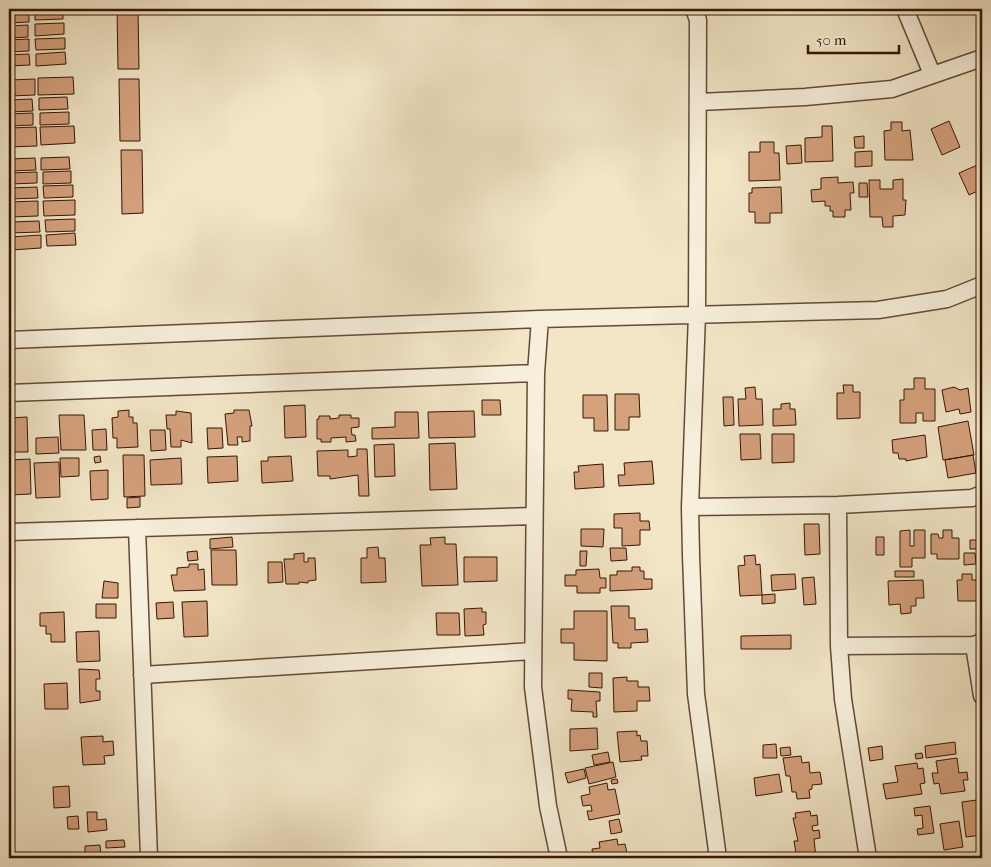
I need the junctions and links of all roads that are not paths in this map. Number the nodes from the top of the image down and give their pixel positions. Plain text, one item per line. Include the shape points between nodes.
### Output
1 (694, 9) edge
2 (905, 9) edge
3 (982, 58) edge
4 (932, 74) junction
5 (699, 102) junction
6 (982, 285) edge
7 (697, 314) junction
8 (540, 319) junction
9 (9, 340) edge
10 (536, 373) junction
11 (9, 393) edge
12 (982, 494) edge
13 (838, 505) junction
14 (690, 507) junction
15 (534, 516) junction
16 (137, 528) junction
17 (9, 532) edge
18 (978, 644) edge
19 (839, 646) junction
20 (533, 651) junction
21 (142, 675) junction
22 (982, 696) edge
23 (149, 858) edge
24 (558, 858) edge
25 (718, 858) edge
26 (868, 858) edge

1 - 5 street via 698,20
2 - 4 street
3 - 4 street
4 - 5 street via 892,89
5 - 7 street
6 - 7 street via 947,299 878,310
7 - 8 street
7 - 14 street
8 - 9 street
8 - 10 street
10 - 11 street
10 - 15 street
12 - 13 street via 972,498
13 - 14 street
13 - 19 street
14 - 25 street via 696,694
15 - 16 street
15 - 20 street
16 - 17 street
16 - 21 street
18 - 19 street
18 - 22 street
19 - 26 street via 843,698
20 - 21 street
20 - 24 street via 535,705
21 - 23 street

